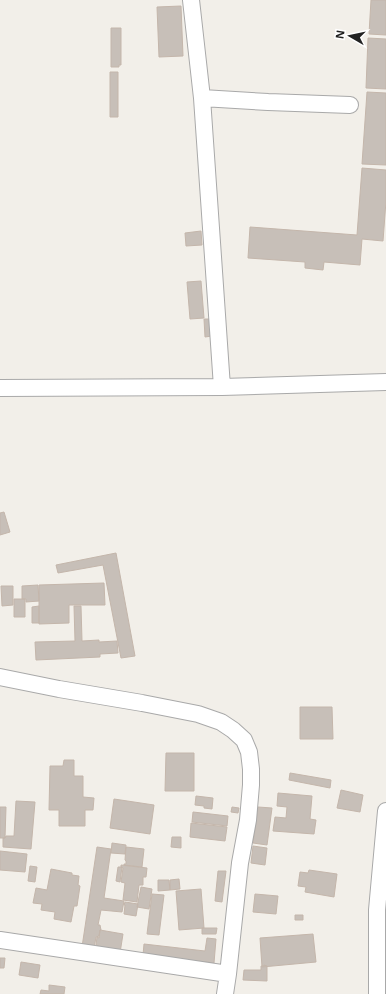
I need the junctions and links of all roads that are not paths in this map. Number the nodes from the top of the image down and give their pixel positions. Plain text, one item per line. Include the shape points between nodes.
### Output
1 (192, 0) edge
2 (202, 98) junction
3 (350, 104) dead end
4 (386, 382) edge
5 (222, 387) junction
6 (0, 388) edge
7 (0, 677) edge
8 (386, 811) edge
9 (0, 940) edge
10 (228, 974) junction
11 (225, 994) edge
12 (377, 994) edge

1 - 2 street
2 - 3 street
2 - 5 street
4 - 5 street
5 - 6 street
7 - 10 street via 198,714 221,722 244,740 249,752 251,785
8 - 12 street via 377,910
9 - 10 street
10 - 11 street

